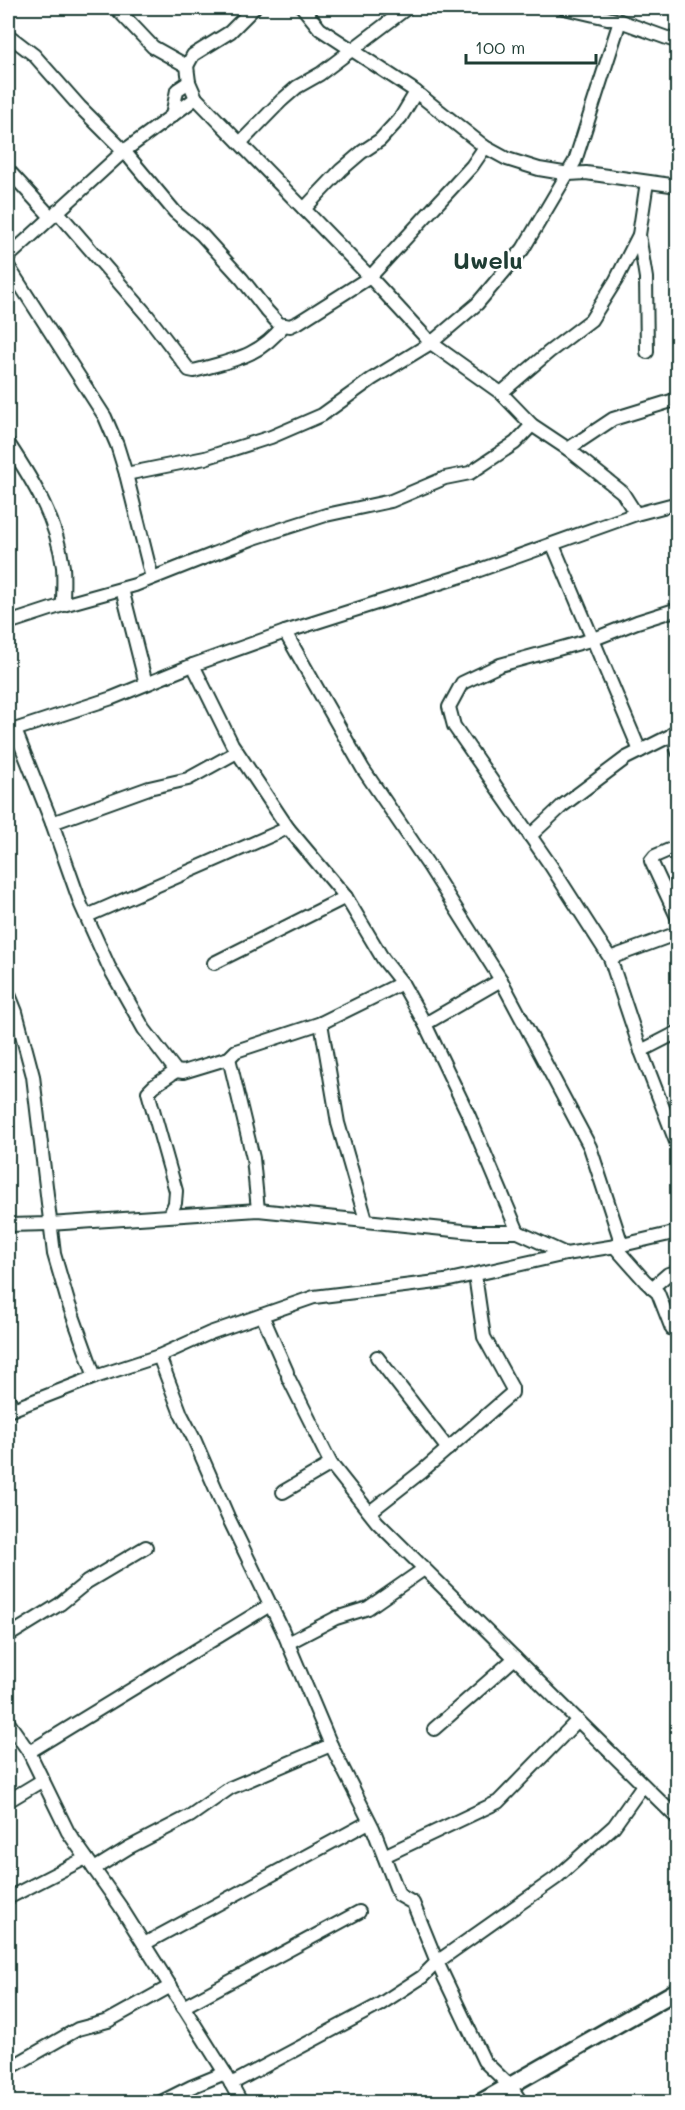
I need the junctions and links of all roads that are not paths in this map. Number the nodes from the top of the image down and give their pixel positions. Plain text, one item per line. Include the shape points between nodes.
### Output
1 (116, 8) edge
2 (303, 8) edge
3 (407, 8) edge
4 (564, 8) edge
5 (249, 9) edge
6 (620, 21) junction
7 (8, 35) edge
8 (678, 42) edge
9 (352, 50) junction
10 (187, 66) junction
11 (189, 82) junction
12 (416, 92) junction
13 (196, 98) junction
14 (172, 116) junction
15 (240, 143) junction
16 (484, 147) junction
17 (124, 151) junction
18 (8, 170) edge
19 (569, 174) junction
20 (647, 182) junction
21 (678, 186) edge
22 (304, 209) junction
23 (54, 214) junction
24 (639, 235) junction
25 (8, 257) edge
26 (8, 266) edge
27 (370, 277) junction
28 (284, 325) junction
29 (431, 343) junction
30 (647, 352) dead end
31 (501, 393) junction
32 (678, 399) edge
33 (532, 425) junction
34 (8, 443) edge
35 (568, 449) junction
36 (126, 474) junction
37 (678, 503) edge
38 (636, 514) junction
39 (553, 545) junction
40 (152, 578) junction
41 (122, 589) junction
42 (63, 605) junction
43 (678, 609) edge
44 (8, 623) edge
45 (285, 632) junction
46 (594, 639) junction
47 (193, 665) junction
48 (146, 684) junction
49 (11, 731) edge
50 (675, 733) edge
51 (640, 751) junction
52 (237, 752) junction
53 (678, 752) edge
54 (52, 823) junction
55 (288, 828) junction
56 (530, 836) junction
57 (678, 846) edge
58 (346, 897) junction
59 (87, 916) junction
60 (678, 919) edge
61 (678, 933) edge
62 (610, 958) junction
63 (214, 963) dead end
64 (501, 980) junction
65 (402, 983) junction
66 (8, 992) edge
67 (321, 1023) junction
68 (424, 1024) junction
69 (678, 1032) edge
70 (641, 1051) junction
71 (229, 1058) junction
72 (176, 1071) junction
73 (677, 1147) edge
74 (258, 1210) junction
75 (170, 1215) junction
76 (366, 1220) junction
77 (49, 1224) junction
78 (8, 1225) edge
79 (518, 1232) junction
80 (678, 1232) edge
81 (618, 1246) junction
82 (567, 1254) junction
83 (678, 1272) edge
84 (475, 1275) junction
85 (652, 1288) junction
86 (262, 1315) junction
87 (672, 1329) dead end
88 (159, 1356) junction
89 (377, 1357) dead end
90 (95, 1377) junction
91 (8, 1397) edge
92 (10, 1410) edge
93 (448, 1449) junction
94 (331, 1464) junction
95 (283, 1492) dead end
96 (370, 1512) junction
97 (146, 1547) dead end
98 (424, 1569) junction
99 (270, 1605) junction
100 (8, 1636) edge
101 (288, 1644) junction
102 (515, 1658) junction
103 (578, 1720) junction
104 (8, 1722) edge
105 (435, 1729) dead end
106 (332, 1745) junction
107 (28, 1752) junction
108 (42, 1780) junction
109 (643, 1785) junction
110 (8, 1801) edge
111 (678, 1819) edge
112 (369, 1822) junction
113 (384, 1856) junction
114 (86, 1858) junction
115 (94, 1869) junction
116 (8, 1898) edge
117 (359, 1912) dead end
118 (144, 1944) junction
119 (437, 1962) junction
120 (171, 1986) junction
121 (678, 1990) edge
122 (183, 2007) junction
123 (8, 2070) edge
124 (228, 2079) junction
125 (511, 2087) junction
126 (161, 2103) edge
127 (240, 2103) edge
128 (481, 2103) edge
129 (521, 2103) edge

1 - 10 street via 153,47
2 - 9 street via 320,29
3 - 9 street
4 - 6 street
5 - 10 street via 230,32 193,55
6 - 8 street
6 - 19 street
7 - 17 street via 34,55
9 - 12 street
9 - 15 street via 297,87
10 - 11 street
11 - 13 street
11 - 14 street via 177,90
12 - 16 street
12 - 22 street via 380,140 341,170
13 - 14 street
13 - 15 street
14 - 17 street
15 - 22 street
16 - 19 street via 507,159
16 - 27 street via 472,166
17 - 23 street
17 - 28 street via 175,212 202,235 267,311
18 - 23 street
19 - 20 street
19 - 29 street via 523,249 477,304
20 - 21 street
20 - 24 street
22 - 27 street
23 - 25 street
23 - 28 street via 147,315 189,370 246,356 272,340
24 - 30 street via 646,278
24 - 31 street via 591,320
26 - 36 street via 105,417
27 - 28 street via 299,322
27 - 29 street
29 - 31 street
29 - 36 street via 322,415 281,433 205,458
31 - 33 street
32 - 35 street via 613,419
33 - 35 street
33 - 40 street via 515,443 470,473 445,478 391,501 326,514
34 - 42 street via 43,500 56,534 63,568
35 - 38 street via 621,492
36 - 40 street
37 - 38 street
38 - 39 street
39 - 45 street
39 - 46 street
40 - 41 street
41 - 42 street
41 - 48 street
42 - 44 street
43 - 46 street
45 - 47 street
45 - 64 street via 363,768
46 - 51 street
46 - 56 street via 500,665 462,683 449,707 454,726
47 - 48 street
47 - 52 street
48 - 49 street
49 - 54 street
50 - 51 street
50 - 53 street
51 - 56 street via 562,806
52 - 54 street via 188,778 148,788
52 - 55 street
54 - 59 street
55 - 58 street
55 - 59 street
56 - 62 street
57 - 60 street via 651,861
58 - 63 street
58 - 65 street via 383,960
59 - 72 street via 144,1029
61 - 62 street
62 - 70 street
64 - 68 street
64 - 81 street via 590,1147
65 - 67 street
65 - 68 street
66 - 77 street via 33,1076
67 - 71 street via 236,1051
67 - 76 street via 338,1123
68 - 79 street via 469,1116
69 - 70 street
70 - 73 street
71 - 72 street
71 - 74 street via 253,1158
72 - 75 street via 148,1092 176,1191
74 - 75 street
74 - 76 street
75 - 77 street
76 - 79 street via 473,1232
77 - 78 street
77 - 90 street via 68,1302
79 - 82 street
80 - 81 street
81 - 82 street
81 - 85 street
82 - 84 street
83 - 85 street via 668,1274
84 - 86 street via 314,1297
84 - 93 street via 484,1337 513,1388
85 - 87 street via 658,1293
86 - 88 street
86 - 94 street
88 - 90 street
88 - 99 street via 180,1413
89 - 93 street
90 - 92 street
91 - 92 street
93 - 96 street
94 - 95 street
94 - 96 street
96 - 98 street
97 - 100 street
98 - 101 street via 368,1608 336,1618
98 - 102 street
99 - 101 street
99 - 107 street
101 - 106 street
102 - 103 street
102 - 105 street
103 - 109 street
103 - 113 street via 498,1802
104 - 107 street
106 - 112 street
106 - 115 street via 230,1788 190,1816
107 - 108 street
108 - 110 street
108 - 114 street
109 - 111 street
109 - 119 street via 614,1826 556,1878
112 - 113 street
112 - 118 street
113 - 119 street via 399,1895 413,1903
114 - 115 street
114 - 116 street
115 - 118 street
117 - 122 street
118 - 120 street
119 - 124 street via 380,2005
119 - 125 street via 484,2061
120 - 122 street
120 - 123 street via 108,2021 78,2028
121 - 125 main road
122 - 124 street
124 - 126 street via 191,2087
124 - 127 street
125 - 128 main road
125 - 129 street

